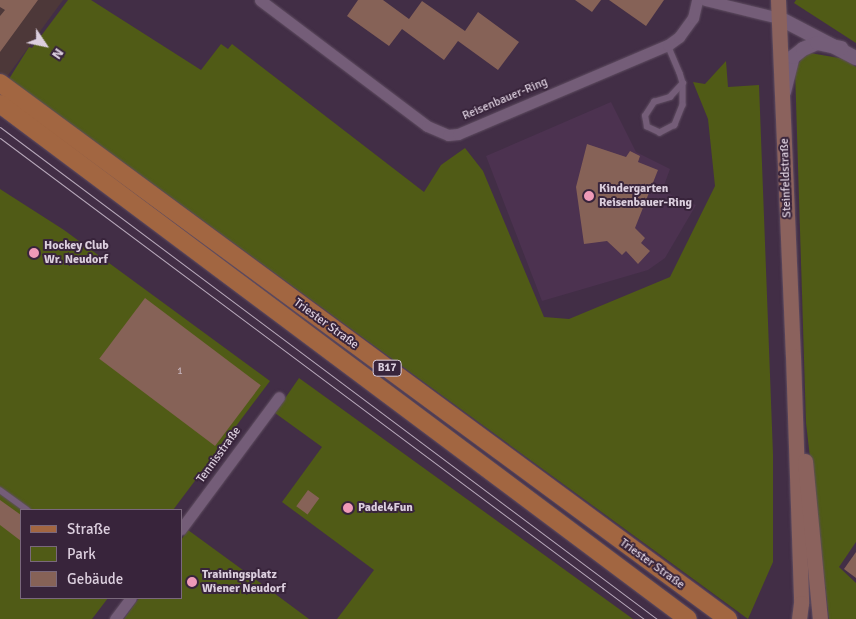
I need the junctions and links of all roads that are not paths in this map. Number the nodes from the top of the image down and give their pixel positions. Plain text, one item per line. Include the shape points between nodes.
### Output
1 (260, 0) edge
2 (697, 0) edge
3 (705, 0) edge
4 (778, 0) edge
5 (272, 4) edge
6 (779, 18) junction
7 (668, 45) junction
8 (841, 48) junction
9 (856, 58) edge
10 (0, 83) edge
11 (683, 83) junction
12 (783, 96) junction
13 (0, 104) edge
14 (793, 356) junction
15 (279, 397) dead end
16 (0, 490) edge
17 (27, 509) edge
18 (182, 529) edge
19 (130, 599) edge
20 (115, 619) edge
21 (688, 619) edge
22 (728, 619) edge
23 (799, 619) edge
24 (820, 619) edge

1 - 5 street, Reisenbauer-Ring
2 - 7 street, Reisenbauer-Ring via 693,18 679,37
3 - 6 street
4 - 6 main road, Steinfeldstraße
5 - 7 street, Reisenbauer-Ring via 427,126 448,135 458,134
6 - 8 street
6 - 12 main road, Steinfeldstraße
7 - 11 lane
8 - 9 street
8 - 12 street via 817,43 797,53 793,57
10 - 22 main road, Triester Straße / B17
11 - 11 lane via 670,97 654,102 645,116 647,127 660,133 675,125 682,105
12 - 14 main road, Steinfeldstraße
13 - 21 main road, Triester Straße / B17
14 - 23 main road, Steinfeldstraße
14 - 24 main road, Steinfeldstraße via 817,563
15 - 18 street, Tennisstraße
16 - 17 lane
19 - 20 street

